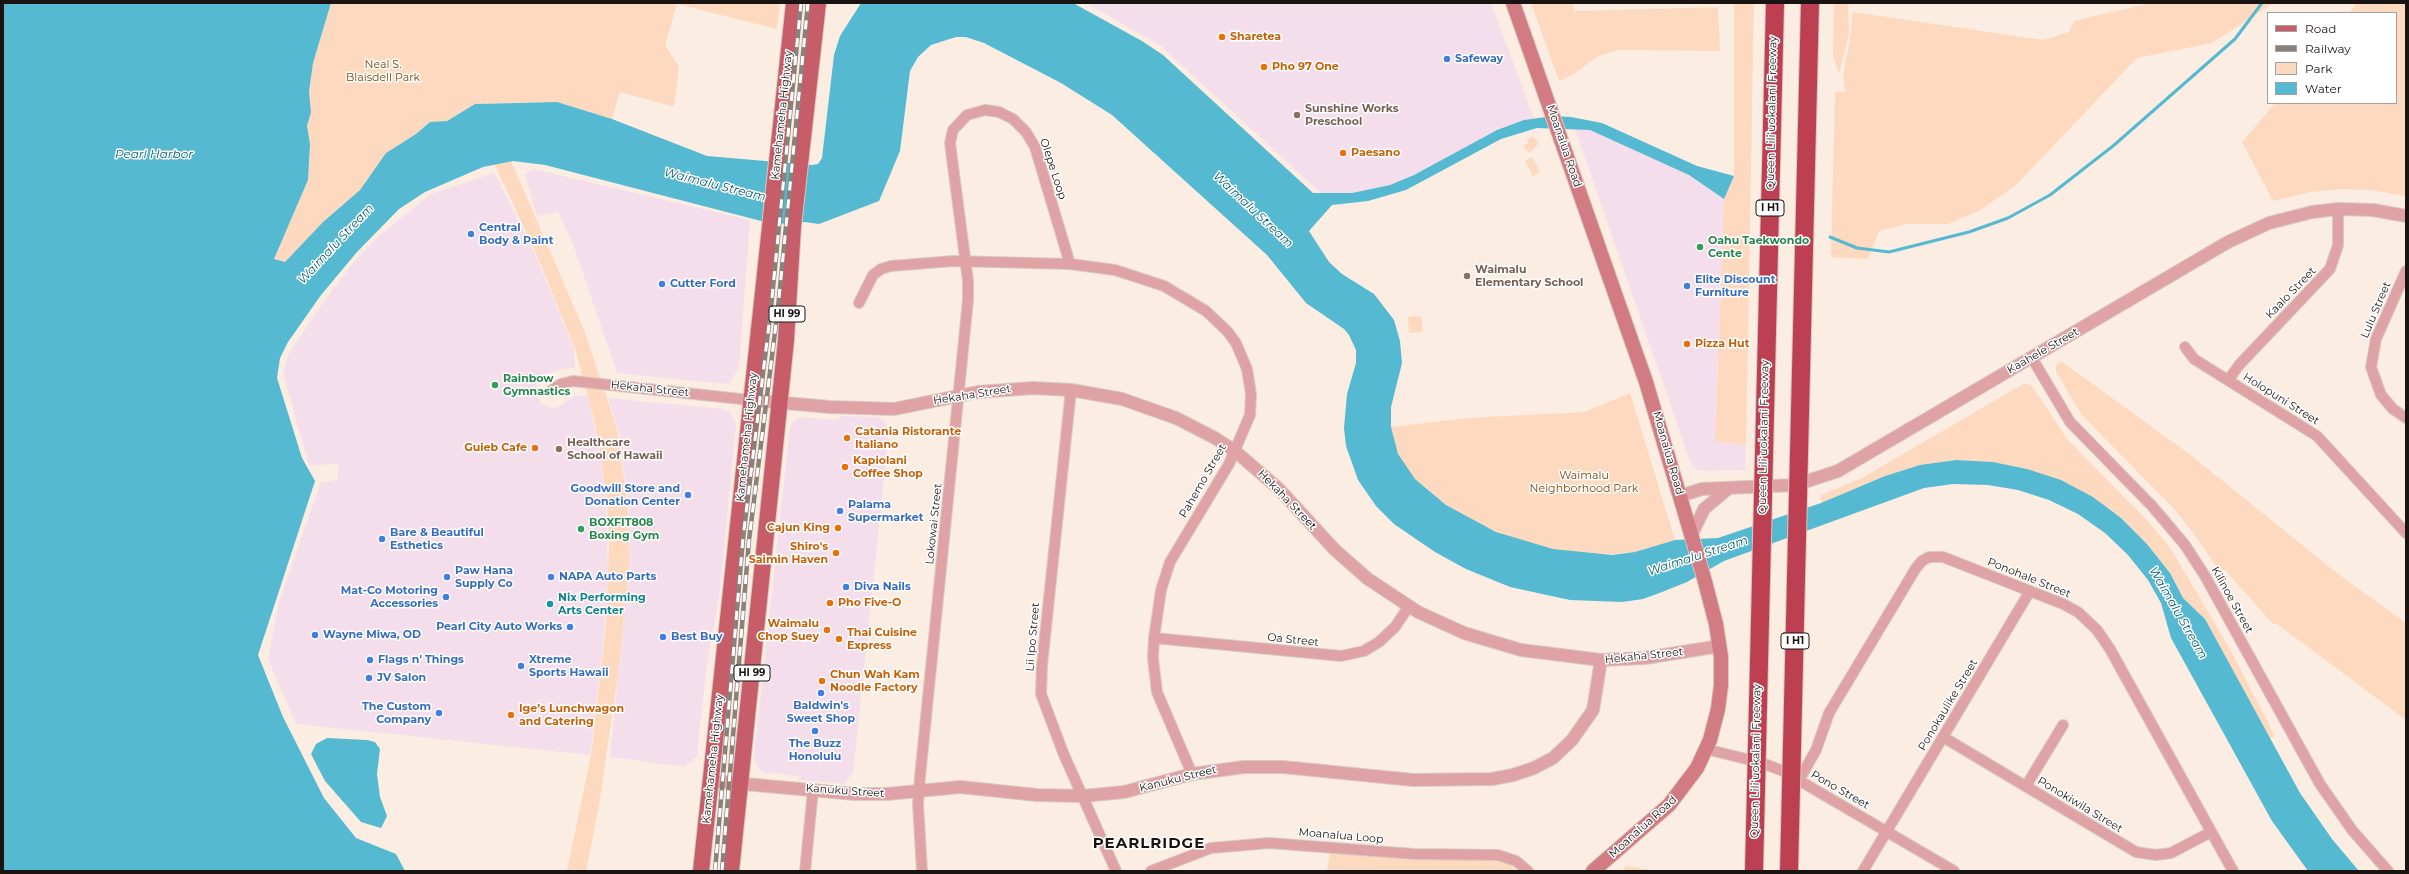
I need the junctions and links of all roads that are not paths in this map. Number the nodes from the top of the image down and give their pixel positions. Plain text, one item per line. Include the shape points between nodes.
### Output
1 (794, 3) edge
2 (818, 3) edge
3 (1513, 3) edge
4 (1775, 3) edge
5 (1810, 3) edge
6 (2338, 209) junction
7 (2406, 216) edge
8 (965, 261) junction
9 (1070, 264) junction
10 (2406, 271) edge
11 (859, 303) dead end
12 (2185, 347) dead end
13 (2032, 358) junction
14 (2228, 380) junction
15 (552, 390) dead end
16 (1070, 390) junction
17 (959, 396) junction
18 (750, 400) junction
19 (780, 403) junction
20 (2406, 418) edge
21 (1235, 451) junction
22 (1729, 488) junction
23 (1680, 496) junction
24 (2406, 533) edge
25 (1692, 534) junction
26 (2030, 591) junction
27 (1409, 606) junction
28 (1154, 638) junction
29 (1720, 646) junction
30 (1601, 660) junction
31 (2063, 725) dead end
32 (1943, 737) junction
33 (1706, 749) junction
34 (1192, 774) junction
35 (1799, 780) junction
36 (711, 781) junction
37 (740, 783) junction
38 (2026, 786) junction
39 (813, 790) junction
40 (919, 790) junction
41 (1083, 796) junction
42 (1887, 831) junction
43 (2211, 832) junction
44 (701, 871) edge
45 (731, 871) edge
46 (805, 871) edge
47 (922, 871) edge
48 (1116, 871) edge
49 (1151, 871) edge
50 (1528, 871) edge
51 (1593, 871) edge
52 (1754, 871) edge
53 (1789, 871) edge
54 (1863, 871) edge
55 (1954, 871) edge
56 (2232, 871) edge
57 (2388, 871) edge

1 - 18 main road, Kamehameha Highway / HI 99
2 - 19 main road, Kamehameha Highway / HI 99 via 793,226
3 - 23 main road, Moanalua Road via 1646,382
4 - 52 highway, Queen Liliʻuokalani Freeway / I H1, bridge
5 - 53 highway, I H1, bridge
6 - 7 street, Kaahele Street via 2373,210
6 - 13 street, Kaahele Street via 2300,214 2249,231
6 - 14 street, Kaalo Street via 2338,245 2330,269
8 - 9 street, Pahemo Street
8 - 9 street, Olepe Loop via 950,143 953,130 962,118 972,112 985,110 999,112 1013,119 1031,140
8 - 11 street, Pahemo Street via 891,266 881,269 869,280
8 - 17 street, Lokowai Street via 968,281 967,315
9 - 21 street, Pahemo Street via 1115,270 1164,286 1206,311 1228,332 1242,357 1251,394 1247,425
10 - 20 street, Lulu Street via 2376,339 2371,362 2381,395 2393,409
12 - 14 street, Holopuni Street via 2194,359
13 - 22 street, Kaahele Street via 1838,471 1795,485
13 - 57 street, Kilinoe Street via 2070,422 2152,506 2185,546 2205,576 2320,784 2352,830
14 - 24 street, Holopuni Street via 2317,436
15 - 18 street, Hekaha Street via 561,384 574,381
16 - 17 street, Hekaha Street via 1010,388
16 - 21 street, Hekaha Street via 1106,396 1154,410 1198,429
16 - 41 street, Lii Ipo Street via 1041,688 1045,708
17 - 19 street, Hekaha Street via 894,409
17 - 40 street, Lokowai Street
18 - 19 street, Hekaha Street
18 - 36 main road, Kamehameha Highway / HI 99
19 - 37 main road, Kamehameha Highway / HI 99
21 - 27 street, Hekaha Street via 1279,489 1353,566
21 - 28 street, Pahemo Street via 1170,562 1161,590
22 - 23 street, Kaahele Street via 1698,490
22 - 25 street via 1704,509
23 - 25 main road, Moanalua Road
25 - 29 main road, Moanalua Road
26 - 32 street, Ponokaulike Street
26 - 35 street, Ponohale Street via 1943,558 1934,556 1922,561 1829,713 1816,750
26 - 43 street, Ponohale Street via 2071,608 2097,630
27 - 28 street, Oa Street via 1395,627 1379,642 1364,651 1340,656
27 - 30 street, Hekaha Street via 1458,630 1502,646 1548,655
28 - 34 street, Pahemo Street via 1153,658 1157,692
29 - 30 street, Hekaha Street via 1645,658
29 - 33 main road, Moanalua Road via 1720,696
30 - 34 street, Kanuku Street via 1594,705 1581,730 1553,758 1518,774 1478,780 1413,780 1254,766 1221,768
31 - 38 street
32 - 38 street, Ponokiwila Street
32 - 42 street, Ponokaulike Street
33 - 35 street, Pono Street via 1762,762
33 - 51 main road, Moanalua Road via 1693,775 1679,794 1640,832
34 - 41 street, Kanuku Street via 1124,792
35 - 42 street, Pono Street
36 - 37 street, Kanuku Street
36 - 44 main road, Kamehameha Highway / HI 99
37 - 39 street, Kanuku Street
37 - 45 main road, Kamehameha Highway / HI 99
38 - 43 street, Ponokiwila Street via 2143,854 2171,853
39 - 40 street, Kanuku Street via 869,794
39 - 46 street
40 - 41 street, Kanuku Street via 972,787 1037,795
40 - 47 street, Lokowai Street
41 - 48 street, Lii Ipo Street
42 - 54 street, Ponokaulike Street
42 - 55 street, Pono Street
43 - 56 street, Ponohale Street
49 - 50 street, Moanalua Loop via 1211,848 1269,843 1414,854 1498,855 1516,861

